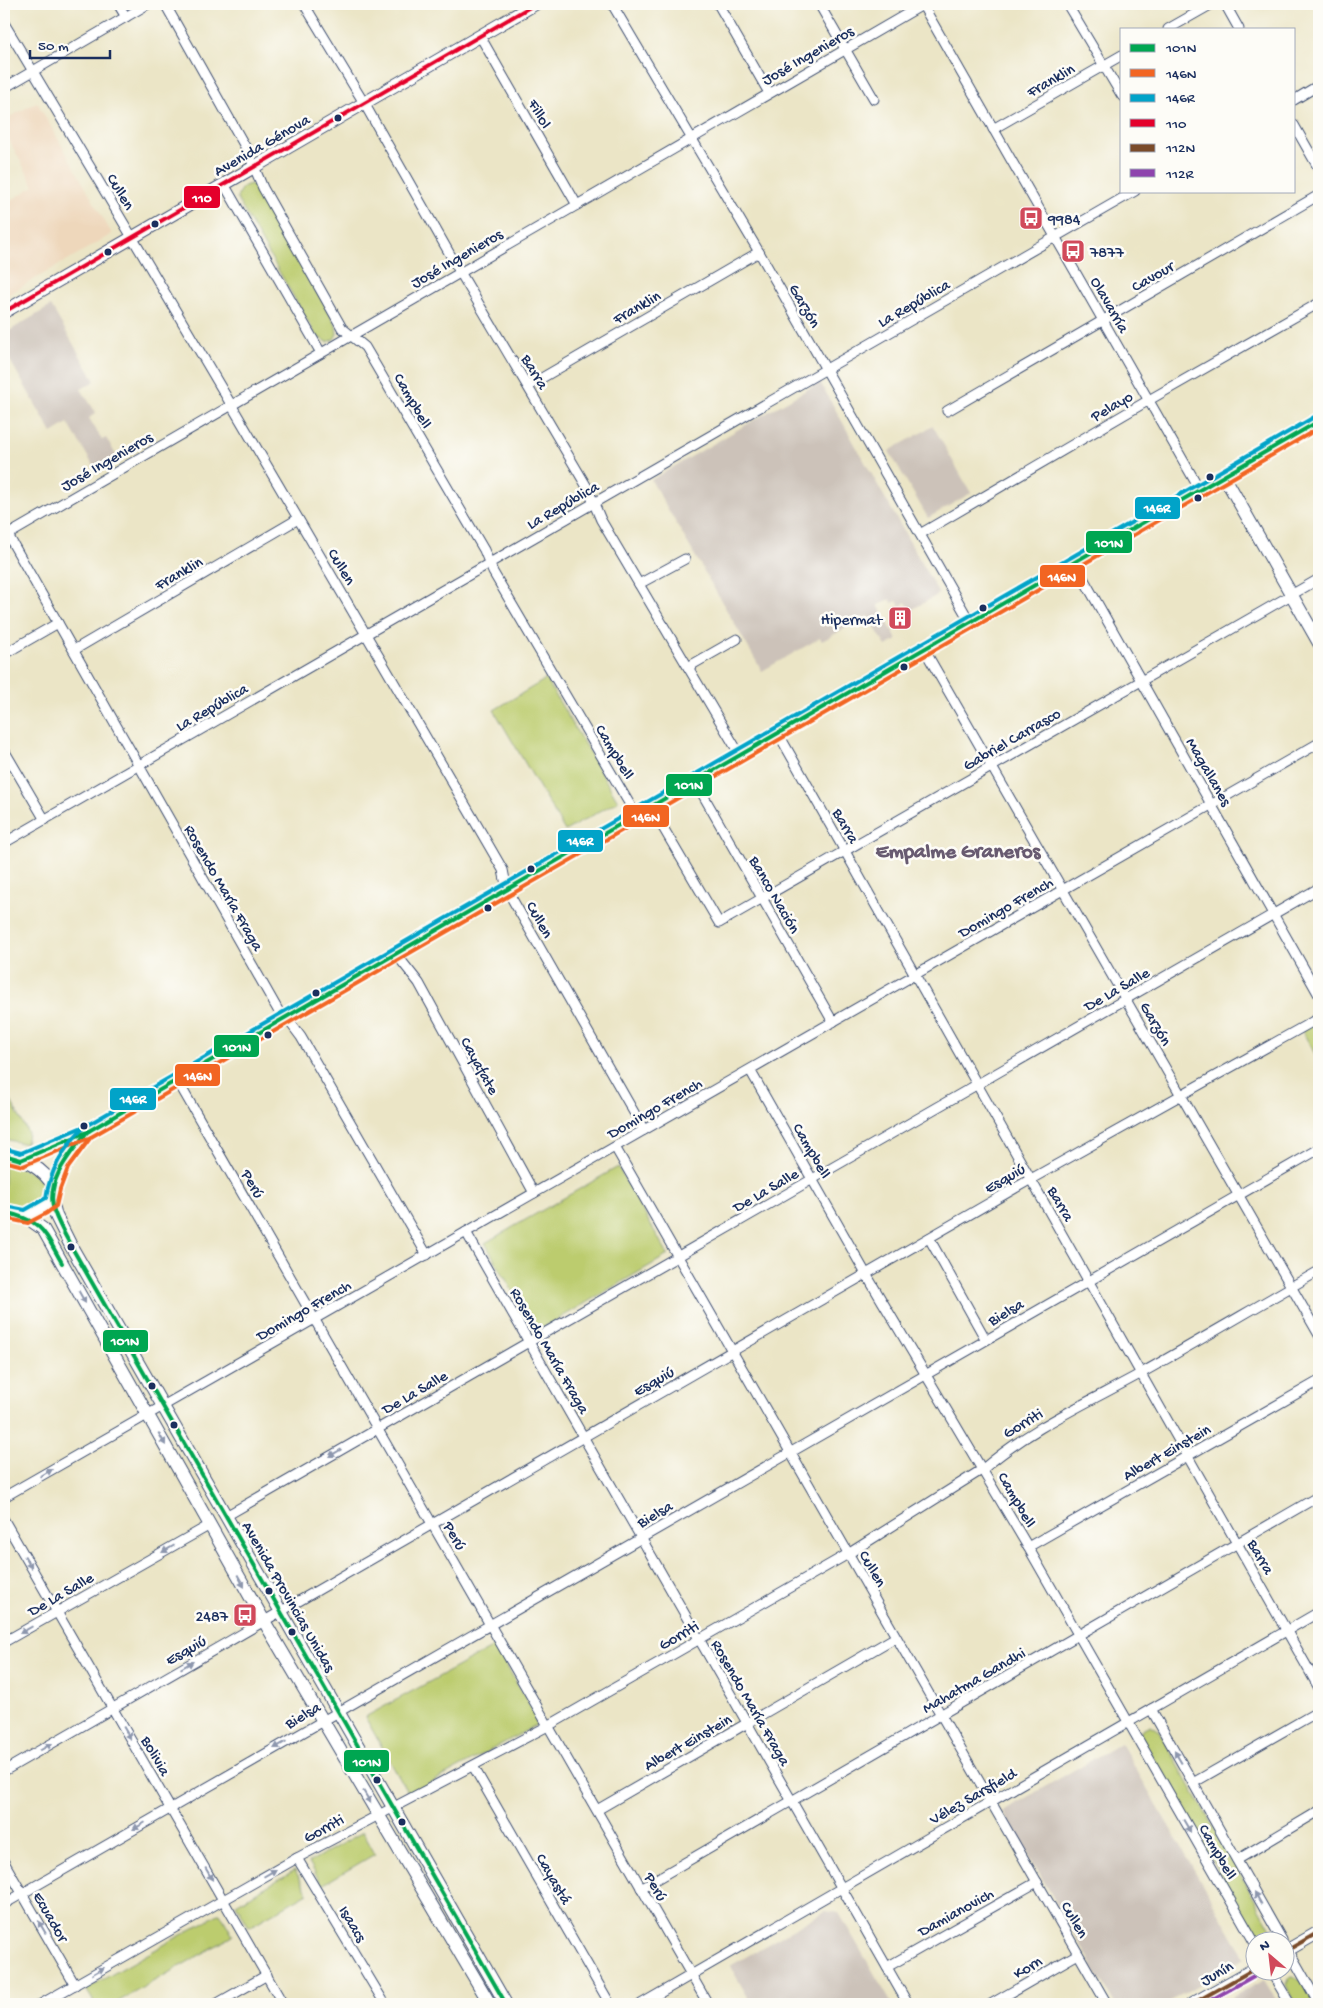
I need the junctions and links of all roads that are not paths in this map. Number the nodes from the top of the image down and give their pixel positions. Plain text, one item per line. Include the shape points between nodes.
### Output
1 (118, 4) edge
2 (148, 4) edge
3 (164, 4) edge
4 (304, 4) edge
5 (535, 4) edge
6 (612, 4) edge
7 (718, 4) edge
8 (819, 4) edge
9 (923, 4) edge
10 (1067, 4) edge
11 (1212, 4) edge
12 (1225, 4) edge
13 (126, 17) junction
14 (4, 24) edge
15 (1170, 28) edge
16 (1238, 28) edge
17 (480, 36) junction
18 (846, 49) junction
19 (1120, 56) edge
20 (1104, 66) junction
21 (33, 72) junction
22 (1319, 85) edge
23 (4, 88) edge
24 (769, 93) junction
25 (1120, 93) edge
26 (874, 99) dead end
27 (1296, 99) edge
28 (364, 103) junction
29 (994, 128) junction
30 (1296, 129) edge
31 (692, 139) junction
32 (254, 166) junction
33 (1319, 169) edge
34 (224, 184) junction
35 (1134, 192) edge
36 (1319, 195) edge
37 (576, 205) junction
38 (132, 237) junction
39 (1056, 237) junction
40 (759, 252) junction
41 (460, 272) junction
42 (1319, 303) edge
43 (4, 312) edge
44 (1104, 321) junction
45 (350, 336) junction
46 (321, 353) junction
47 (826, 370) junction
48 (528, 386) junction
49 (1149, 400) junction
50 (232, 404) junction
51 (947, 411) dead end
52 (1319, 421) edge
53 (1224, 476) junction
54 (1200, 490) junction
55 (594, 503) junction
56 (298, 519) junction
57 (5, 533) edge
58 (920, 534) junction
59 (685, 559) dead end
60 (1074, 562) junction
61 (490, 563) junction
62 (1319, 579) edge
63 (639, 584) junction
64 (1292, 595) junction
65 (970, 622) junction
66 (58, 623) junction
67 (366, 634) junction
68 (737, 639) dead end
69 (1319, 643) edge
70 (924, 649) junction
71 (74, 650) junction
72 (4, 654) edge
73 (688, 667) junction
74 (1141, 681) junction
75 (778, 733) junction
76 (1319, 743) edge
77 (4, 750) edge
78 (740, 755) junction
79 (139, 765) junction
80 (992, 766) junction
81 (695, 781) junction
82 (1212, 805) junction
83 (651, 806) junction
84 (636, 815) junction
85 (45, 820) junction
86 (4, 843) edge
87 (845, 850) junction
88 (1319, 888) edge
89 (508, 890) junction
90 (1063, 890) junction
91 (761, 898) junction
92 (1274, 914) junction
93 (396, 954) junction
94 (915, 975) junction
95 (1319, 995) edge
96 (1126, 999) junction
97 (1319, 1018) edge
98 (283, 1019) junction
99 (833, 1022) junction
100 (750, 1070) junction
101 (177, 1080) junction
102 (977, 1085) junction
103 (1181, 1095) junction
104 (644, 1130) junction
105 (87, 1132) junction
106 (615, 1147) junction
107 (1319, 1149) edge
108 (4, 1156) edge
109 (21, 1160) junction
110 (812, 1179) junction
111 (1031, 1179) junction
112 (54, 1187) junction
113 (534, 1193) junction
114 (1238, 1195) junction
115 (52, 1201) junction
116 (4, 1212) edge
117 (26, 1217) junction
118 (466, 1232) junction
119 (929, 1238) junction
120 (427, 1255) junction
121 (678, 1256) junction
122 (1319, 1271) edge
123 (866, 1274) junction
124 (1089, 1281) junction
125 (1291, 1287) junction
126 (315, 1319) junction
127 (1319, 1335) edge
128 (986, 1340) junction
129 (529, 1342) junction
130 (732, 1351) junction
131 (1141, 1373) junction
132 (926, 1374) junction
133 (1319, 1381) edge
134 (163, 1406) junction
135 (148, 1415) junction
136 (378, 1429) junction
137 (584, 1437) junction
138 (790, 1452) junction
139 (1188, 1456) junction
140 (983, 1469) junction
141 (1319, 1496) edge
142 (4, 1498) edge
143 (226, 1516) junction
144 (4, 1520) edge
145 (432, 1524) junction
146 (210, 1525) junction
147 (641, 1537) junction
148 (1237, 1543) junction
149 (1028, 1547) junction
150 (848, 1554) junction
151 (58, 1612) junction
152 (280, 1612) junction
153 (1319, 1612) edge
154 (264, 1621) junction
155 (490, 1624) junction
156 (1287, 1631) junction
157 (1078, 1636) junction
158 (896, 1637) junction
159 (699, 1639) junction
160 (4, 1642) edge
161 (1319, 1688) edge
162 (113, 1708) junction
163 (1151, 1709) junction
164 (337, 1711) junction
165 (1319, 1711) edge
166 (941, 1715) junction
167 (322, 1720) junction
168 (748, 1723) junction
169 (1128, 1723) junction
170 (548, 1726) junction
171 (473, 1766) junction
172 (4, 1771) edge
173 (1193, 1783) junction
174 (792, 1801) junction
175 (991, 1802) junction
176 (170, 1808) junction
177 (394, 1808) junction
178 (597, 1810) junction
179 (1319, 1811) edge
180 (378, 1814) junction
181 (297, 1858) junction
182 (1237, 1860) junction
183 (4, 1862) edge
184 (1037, 1882) junction
185 (641, 1888) junction
186 (842, 1888) junction
187 (22, 1893) junction
188 (223, 1900) junction
189 (4, 1904) edge
190 (1247, 1930) edge
191 (1276, 1930) edge
192 (1319, 1932) edge
193 (1296, 1942) edge
194 (1078, 1954) junction
195 (1296, 1965) edge
196 (887, 1967) junction
197 (1246, 1974) edge
198 (267, 1975) junction
199 (691, 1975) junction
200 (1276, 1980) edge
201 (75, 1985) junction
202 (41, 2004) edge
203 (216, 2004) edge
204 (283, 2004) edge
205 (385, 2004) edge
206 (490, 2004) edge
207 (506, 2004) edge
208 (610, 2004) edge
209 (640, 2004) edge
210 (708, 2004) edge
211 (908, 2004) edge
212 (991, 2004) edge
213 (1107, 2004) edge
214 (1192, 2004) edge
215 (1290, 2004) edge
216 (1319, 2004) edge

1 - 13 street
2 - 13 street
3 - 32 street, Campbell
4 - 28 street, Barra
5 - 17 main road, Avenida Génova
6 - 31 street, Garzón
7 - 24 street
8 - 18 street
9 - 18 street, José Ingenieros
9 - 29 street, Olavarría
10 - 20 street
11 - 15 street
12 - 16 street
13 - 21 street
14 - 21 street, Cullen
17 - 28 main road, Avenida Génova
17 - 37 street, Fillol
18 - 24 street, José Ingenieros
18 - 26 street
19 - 20 street, Franklin
20 - 25 street
20 - 29 street, Franklin
21 - 23 street
21 - 38 street, Cullen
22 - 27 street
24 - 31 street, José Ingenieros
28 - 32 main road, Avenida Génova
28 - 41 street, Barra
29 - 39 street, Olavarría
30 - 33 street
31 - 37 street, José Ingenieros
31 - 40 street, Garzón
32 - 34 main road, Avenida Génova
32 - 45 street, Campbell via 263,188 342,328
34 - 38 main road, Avenida Génova
34 - 46 street
35 - 39 street, La República
36 - 44 street, Cavour
37 - 41 street, José Ingenieros
38 - 43 main road, Avenida Génova
38 - 50 street, Cullen
39 - 44 street, Olavarría
39 - 47 street, La República
40 - 47 street, Garzón
40 - 48 street, Franklin
41 - 45 street, José Ingenieros
41 - 48 street, Barra
42 - 49 street, Pelayo
44 - 49 street, Olavarría
44 - 51 street, Cavour
45 - 46 street, José Ingenieros
45 - 61 street, Campbell via 365,347
46 - 50 street, José Ingenieros
47 - 55 street, La República
47 - 58 street, Garzón
48 - 55 street, Barra
49 - 54 street, Olavarría
49 - 58 street, Pelayo
50 - 56 street, Cullen
50 - 57 street, José Ingenieros
52 - 53 main road
53 - 54 main road
53 - 64 main road
54 - 60 main road
55 - 61 street, La República
55 - 63 street, Barra
56 - 67 street, Cullen
56 - 71 street, Franklin
57 - 66 street, Rosendo María Fraga
58 - 65 street, Garzón
59 - 63 street
60 - 65 main road
60 - 74 street, Magallanes
61 - 67 street, La República
61 - 84 street, Campbell
62 - 64 street, Gabriel Carrasco
63 - 73 street, Barra
64 - 69 main road
64 - 74 street, Gabriel Carrasco
65 - 70 main road
66 - 71 street, Rosendo María Fraga
66 - 72 street
67 - 79 street, La República
67 - 89 street, Cullen via 503,870
68 - 73 street
70 - 75 main road
70 - 80 street, Garzón
71 - 79 street, Rosendo María Fraga
73 - 78 street, Barra
74 - 80 street, Gabriel Carrasco
74 - 82 street, Magallanes
75 - 78 main road
75 - 87 street, Barra
76 - 82 street, Domingo French
77 - 85 street
78 - 81 main road
79 - 85 street, La República
79 - 98 street, Rosendo María Fraga
80 - 87 street, Gabriel Carrasco
80 - 90 street, Garzón
81 - 83 main road
81 - 91 street, Banco Nación
82 - 90 street, Domingo French
82 - 92 street, Magallanes
83 - 84 main road
83 - 91 street, Gabriel Carrasco via 719,923
84 - 89 main road
85 - 86 street, La República
87 - 91 street, Gabriel Carrasco
87 - 94 street, Barra
88 - 92 street, De La Salle
89 - 93 main road
89 - 104 street, Cullen
90 - 94 street, Domingo French
90 - 96 street, Garzón
91 - 99 street, Banco Nación
92 - 95 street, Magallanes
92 - 96 street, De La Salle
93 - 98 main road
93 - 113 street, Cayafate via 419,983
94 - 99 street, Domingo French
94 - 102 street, Barra
96 - 102 street, De La Salle
96 - 103 street, Garzón
97 - 103 street, Esquiú
98 - 101 main road
98 - 120 street, Rosendo María Fraga via 301,1037
99 - 100 street, Domingo French
100 - 104 street, Domingo French
100 - 110 street, Campbell
101 - 105 main road
101 - 126 street, Perú
102 - 110 street, De La Salle
102 - 111 street, Barra
103 - 111 street, Esquiú
103 - 114 street, Garzón
104 - 106 street, Domingo French
105 - 109 main road
105 - 112 main road via 63,1165
106 - 113 street, Domingo French
106 - 121 street, Cullen
107 - 114 street, Bielsa
108 - 109 main road
109 - 112 main road via 47,1175
110 - 121 street, De La Salle
110 - 123 street, Campbell
111 - 119 street, Esquiú
111 - 124 street, Barra
112 - 115 main road
113 - 118 street, Domingo French
114 - 124 street, Bielsa
114 - 125 street, Garzón
115 - 117 main road
115 - 134 main road, Avenida Provincias Unidas via 71,1246
116 - 117 main road
117 -> 135 main road, Avenida Provincias Unidas via 43,1229
118 - 120 street, Domingo French
118 - 129 street, Rosendo María Fraga
119 - 123 street, Esquiú
119 - 128 street
120 - 126 street, Domingo French
121 - 129 street, De La Salle
121 - 130 street, Cullen
122 - 125 street, Gorriti
123 - 130 street, Esquiú
123 - 132 street, Campbell
124 - 128 street, Bielsa
124 - 131 street, Barra
125 - 127 street, Garzón
125 - 131 street, Gorriti
126 - 134 street, Domingo French
126 - 136 street, Perú
128 - 132 street, Bielsa
129 - 136 street, De La Salle
129 - 137 street, Rosendo María Fraga
130 - 137 street, Esquiú
130 - 138 street, Cullen
131 - 139 street, Barra
131 - 140 street, Gorriti via 1040,1428 1002,1452
132 - 138 street, Bielsa
132 - 140 street, Campbell
133 - 139 street, Albert Einstein
134 - 135 street, Domingo French
134 - 143 main road, Avenida Provincias Unidas
142 -> 135 street, Domingo French
135 -> 146 main road, Avenida Provincias Unidas
136 -> 143 street, De La Salle
136 - 145 street, Perú
137 - 145 street, Esquiú
137 - 147 street, Rosendo María Fraga
138 - 147 street, Bielsa
138 - 150 street, Cullen
139 - 148 street, Barra
139 - 149 street, Albert Einstein
140 - 149 street, Campbell
140 - 150 street, Gorriti
141 - 148 street, Mahatma Gandhi
143 - 152 main road, Avenida Provincias Unidas
144 -> 151 street, Bolivia
145 - 152 street, Esquiú
145 - 155 street, Perú
146 -> 151 street, De La Salle
146 -> 154 main road, Avenida Provincias Unidas
147 - 155 street, Bielsa
147 - 159 street, Rosendo María Fraga
148 - 156 street, Barra
148 - 157 street, Mahatma Gandhi
149 - 157 street, Campbell
150 - 158 street, Cullen
150 - 159 street, Gorriti
151 -> 160 street, De La Salle
151 - 162 street, Bolivia
152 - 154 street, Esquiú
152 - 164 main road, Avenida Provincias Unidas
153 - 156 street, Vélez Sarsfield
162 -> 154 street, Esquiú
154 - 167 main road, Avenida Provincias Unidas
155 - 164 street, Bielsa
155 - 170 street, Perú
156 - 161 street, Barra
156 - 163 street, Vélez Sarsfield
157 - 166 street, Mahatma Gandhi
157 - 169 street, Campbell
158 - 166 street, Cullen
158 - 168 street, Albert Einstein
159 - 168 street, Rosendo María Fraga
159 - 170 street, Gorriti
172 -> 162 street, Esquiú
162 -> 176 street, Bolivia
163 - 169 street, Vélez Sarsfield
173 -> 163 street, Campbell
164 - 167 street, Bielsa
164 - 177 main road, Avenida Provincias Unidas
165 - 173 street
166 - 174 street, Mahatma Gandhi
166 - 175 street, Cullen
167 -> 176 street, Bielsa
167 -> 180 main road, Avenida Provincias Unidas
168 - 174 street, Rosendo María Fraga
168 - 178 street, Albert Einstein
169 - 175 street, Vélez Sarsfield
169 -> 190 street, Campbell
170 - 171 street, Gorriti
170 - 178 street, Perú
171 - 177 street, Gorriti
171 - 208 street, Cayastá
173 - 182 street, Campbell
174 - 185 street, Mahatma Gandhi
174 - 186 street, Rosendo María Fraga
175 - 184 street, Cullen
175 - 186 street, Vélez Sarsfield
176 -> 187 street, Bielsa
176 -> 188 street, Bolivia
177 - 180 street, Gorriti
177 - 207 main road, Avenida Provincias Unidas
178 - 185 street, Perú
179 - 182 street
180 - 181 street, Gorriti
180 - 206 main road, Avenida Provincias Unidas
188 -> 181 street, Gorriti
181 - 205 street, Isaacs
191 -> 182 street, Campbell
183 - 187 street, Ecuador
184 - 194 street, Cullen
184 - 196 street, Damianovich
185 - 199 street, Perú
186 - 196 street, Rosendo María Fraga
186 - 199 street, Vélez Sarsfield
187 - 189 street, Bielsa
201 -> 187 street, Ecuador
188 - 198 street, Bolivia
201 -> 188 street, Gorriti
192 - 193 main road
194 - 212 street, Korn
194 - 213 street, Cullen
195 - 216 street, Campbell
196 - 211 street, Rosendo María Fraga
197 - 214 main road, Junín
198 - 203 street
198 - 204 street, Bolivia
199 - 209 street, Vélez Sarsfield
199 - 210 street, Perú
200 - 215 street
201 - 202 street, Gorriti

